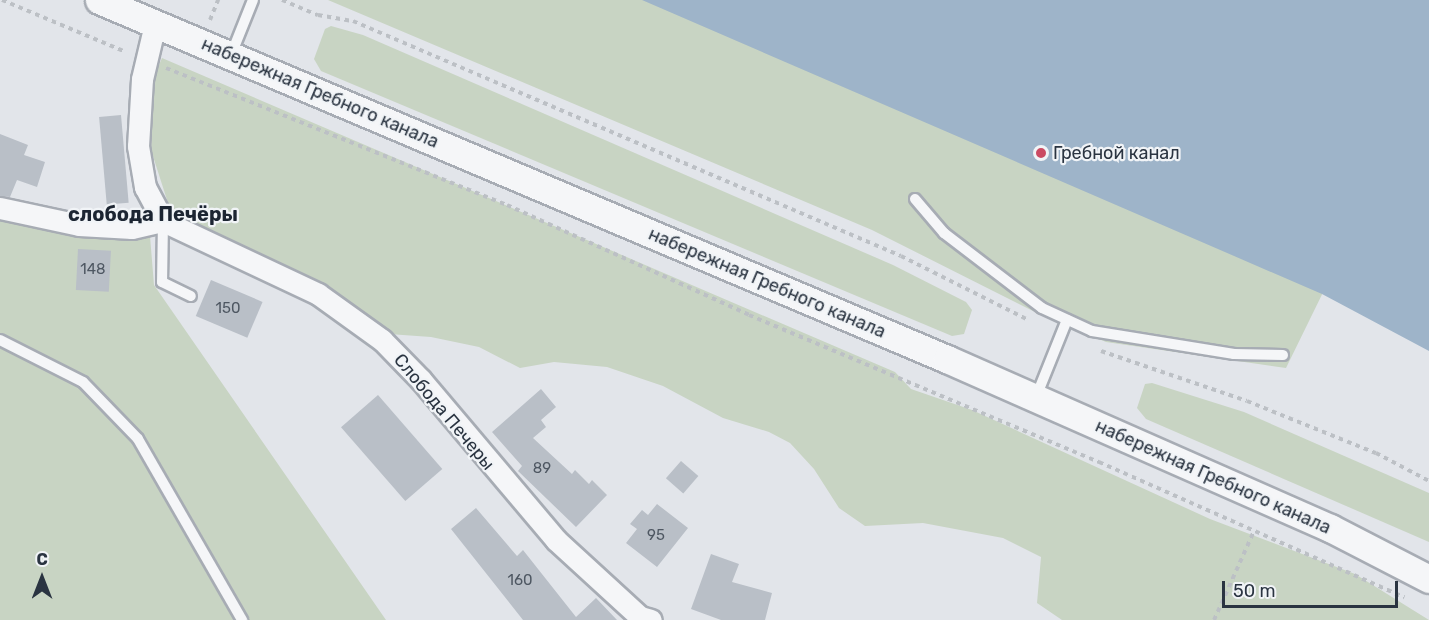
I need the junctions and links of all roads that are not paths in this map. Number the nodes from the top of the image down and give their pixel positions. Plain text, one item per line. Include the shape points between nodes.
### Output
1 (99, 0) edge
2 (253, 0) edge
3 (155, 24) junction
4 (231, 56) junction
5 (915, 199) dead end
6 (0, 208) edge
7 (163, 221) junction
8 (191, 296) dead end
9 (1067, 320) junction
10 (0, 340) edge
11 (1283, 355) dead end
12 (1036, 398) junction
13 (1429, 579) edge
14 (643, 619) edge
15 (242, 620) edge

1 - 3 street, набережная Гребного канала
2 - 4 lane
3 - 4 street, набережная Гребного канала
3 - 7 street via 146,60 138,147 145,187
4 - 12 street, набережная Гребного канала
5 - 9 lane via 944,233 1042,308
6 - 7 street via 79,225 132,228
7 - 8 lane via 162,282
7 - 14 street, Слобода Печеры via 318,294 382,340 421,380 556,540
9 - 11 lane via 1092,331 1127,337 1234,354
9 - 12 lane
10 - 15 lane via 83,382 138,439
12 - 13 street, набережная Гребного канала via 1330,528

